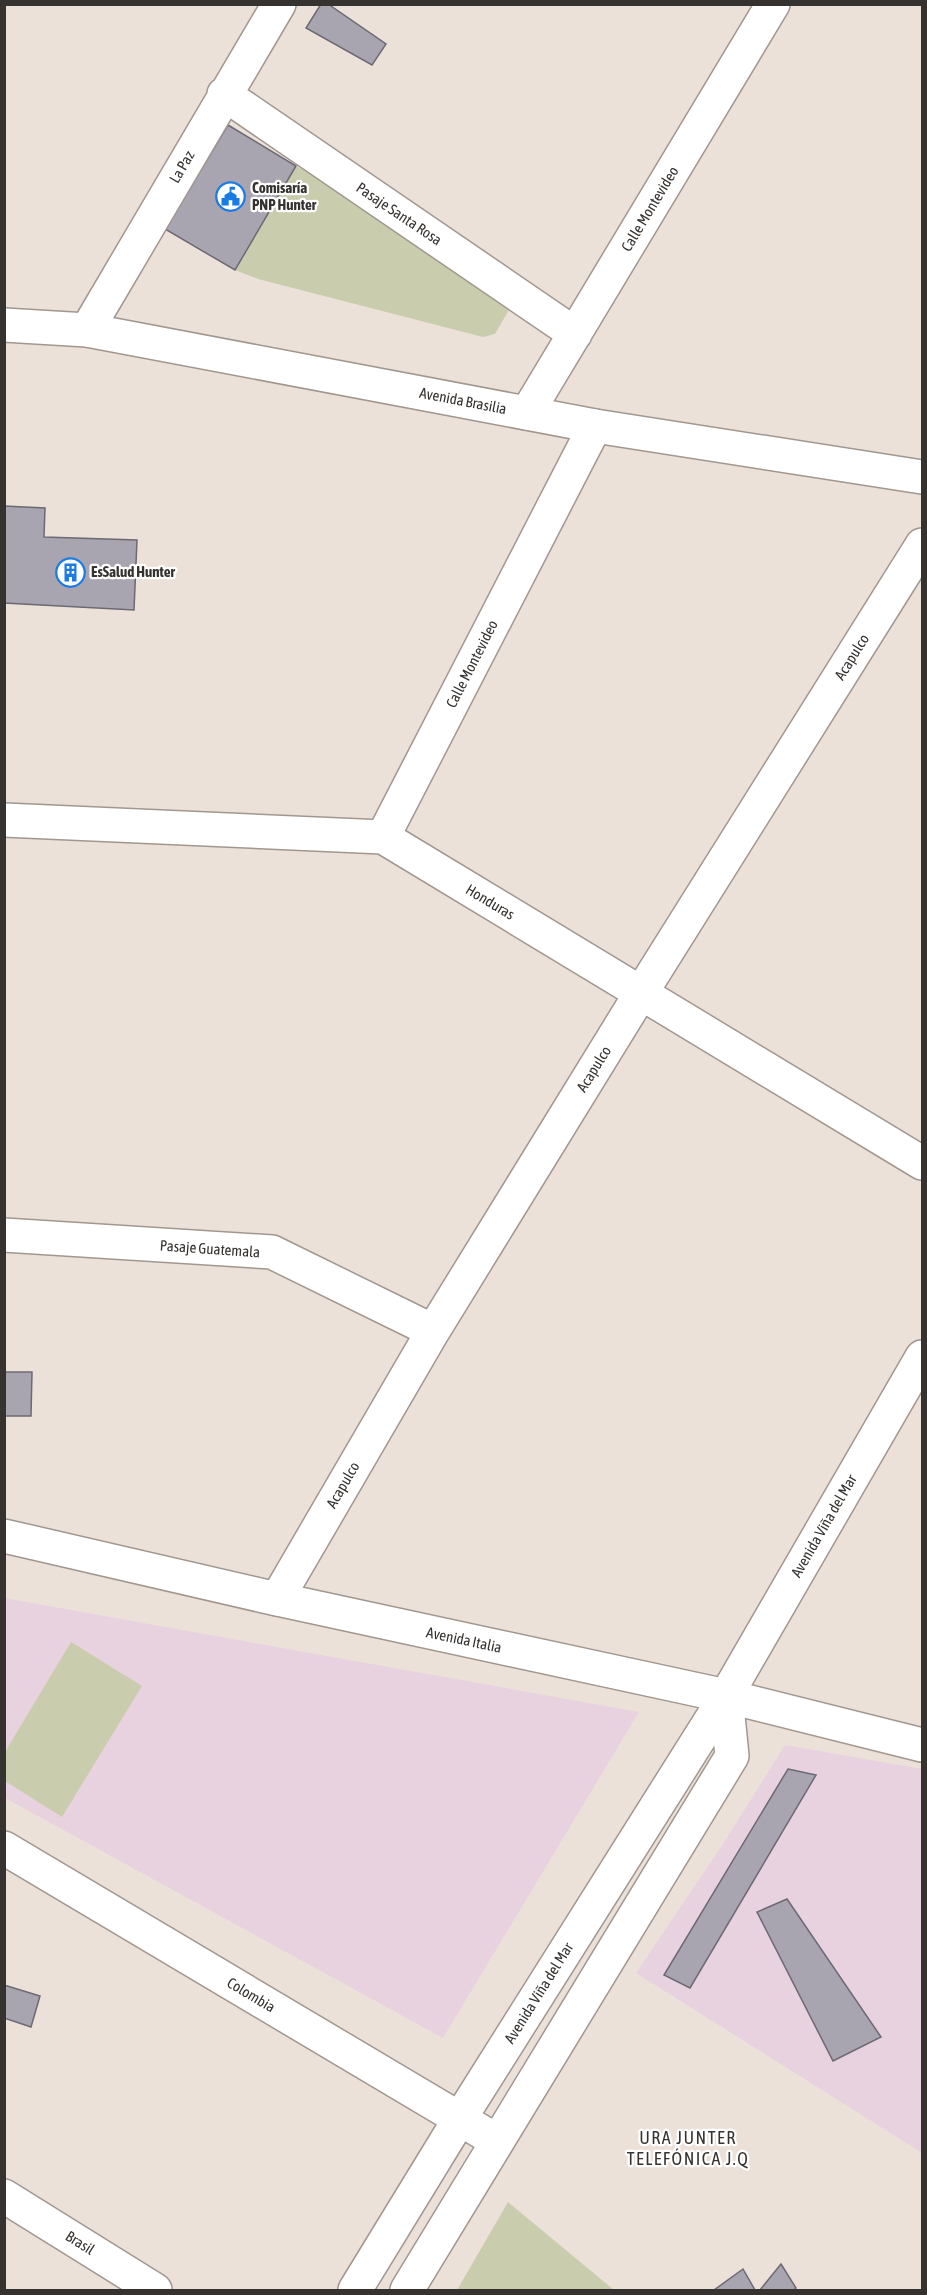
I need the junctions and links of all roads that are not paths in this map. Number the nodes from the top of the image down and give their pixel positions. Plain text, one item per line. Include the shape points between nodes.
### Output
1 (279, 4) edge
2 (773, 4) edge
3 (224, 94) junction
4 (4, 325) edge
5 (87, 330) junction
6 (574, 334) junction
7 (527, 413) junction
8 (595, 426) junction
9 (922, 477) edge
10 (922, 545) edge
11 (4, 820) edge
12 (383, 837) junction
13 (641, 993) junction
14 (922, 1163) edge
15 (4, 1236) edge
16 (433, 1331) junction
17 (922, 1357) edge
18 (4, 1536) edge
19 (277, 1599) junction
20 (726, 1696) junction
21 (922, 1746) edge
22 (4, 1848) edge
23 (459, 2120) junction
24 (497, 2141) junction
25 (4, 2196) edge
26 (155, 2290) edge
27 (355, 2290) edge
28 (407, 2290) edge

1 - 3 street, La Paz
2 - 6 street, Calle Montevideo
3 - 5 street, La Paz
3 - 6 street, Pasaje Santa Rosa
4 - 5 street, Avenida Brasilia
5 - 7 street, Avenida Brasilia
6 - 7 street, Calle Montevideo
7 - 8 street, Avenida Brasilia
8 - 9 street, Avenida Brasilia
8 - 12 street, Calle Montevideo
10 - 13 street, Acapulco
11 - 12 street, Honduras
12 - 13 street, Honduras
13 - 14 street, Honduras
13 - 16 street, Acapulco
15 - 16 street, Pasaje Guatemala via 272,1252
16 - 19 street, Acapulco
17 - 20 street, Avenida Viña del Mar
18 - 19 street, Avenida Italia
19 - 20 street, Avenida Italia
20 - 21 street, Avenida Italia
20 - 23 street, Avenida Viña del Mar
20 - 24 street via 732,1756
22 - 23 street, Colombia
23 - 24 street, Colombia
23 - 27 street, Avenida Viña del Mar
24 - 28 street
25 - 26 street, Brasil

